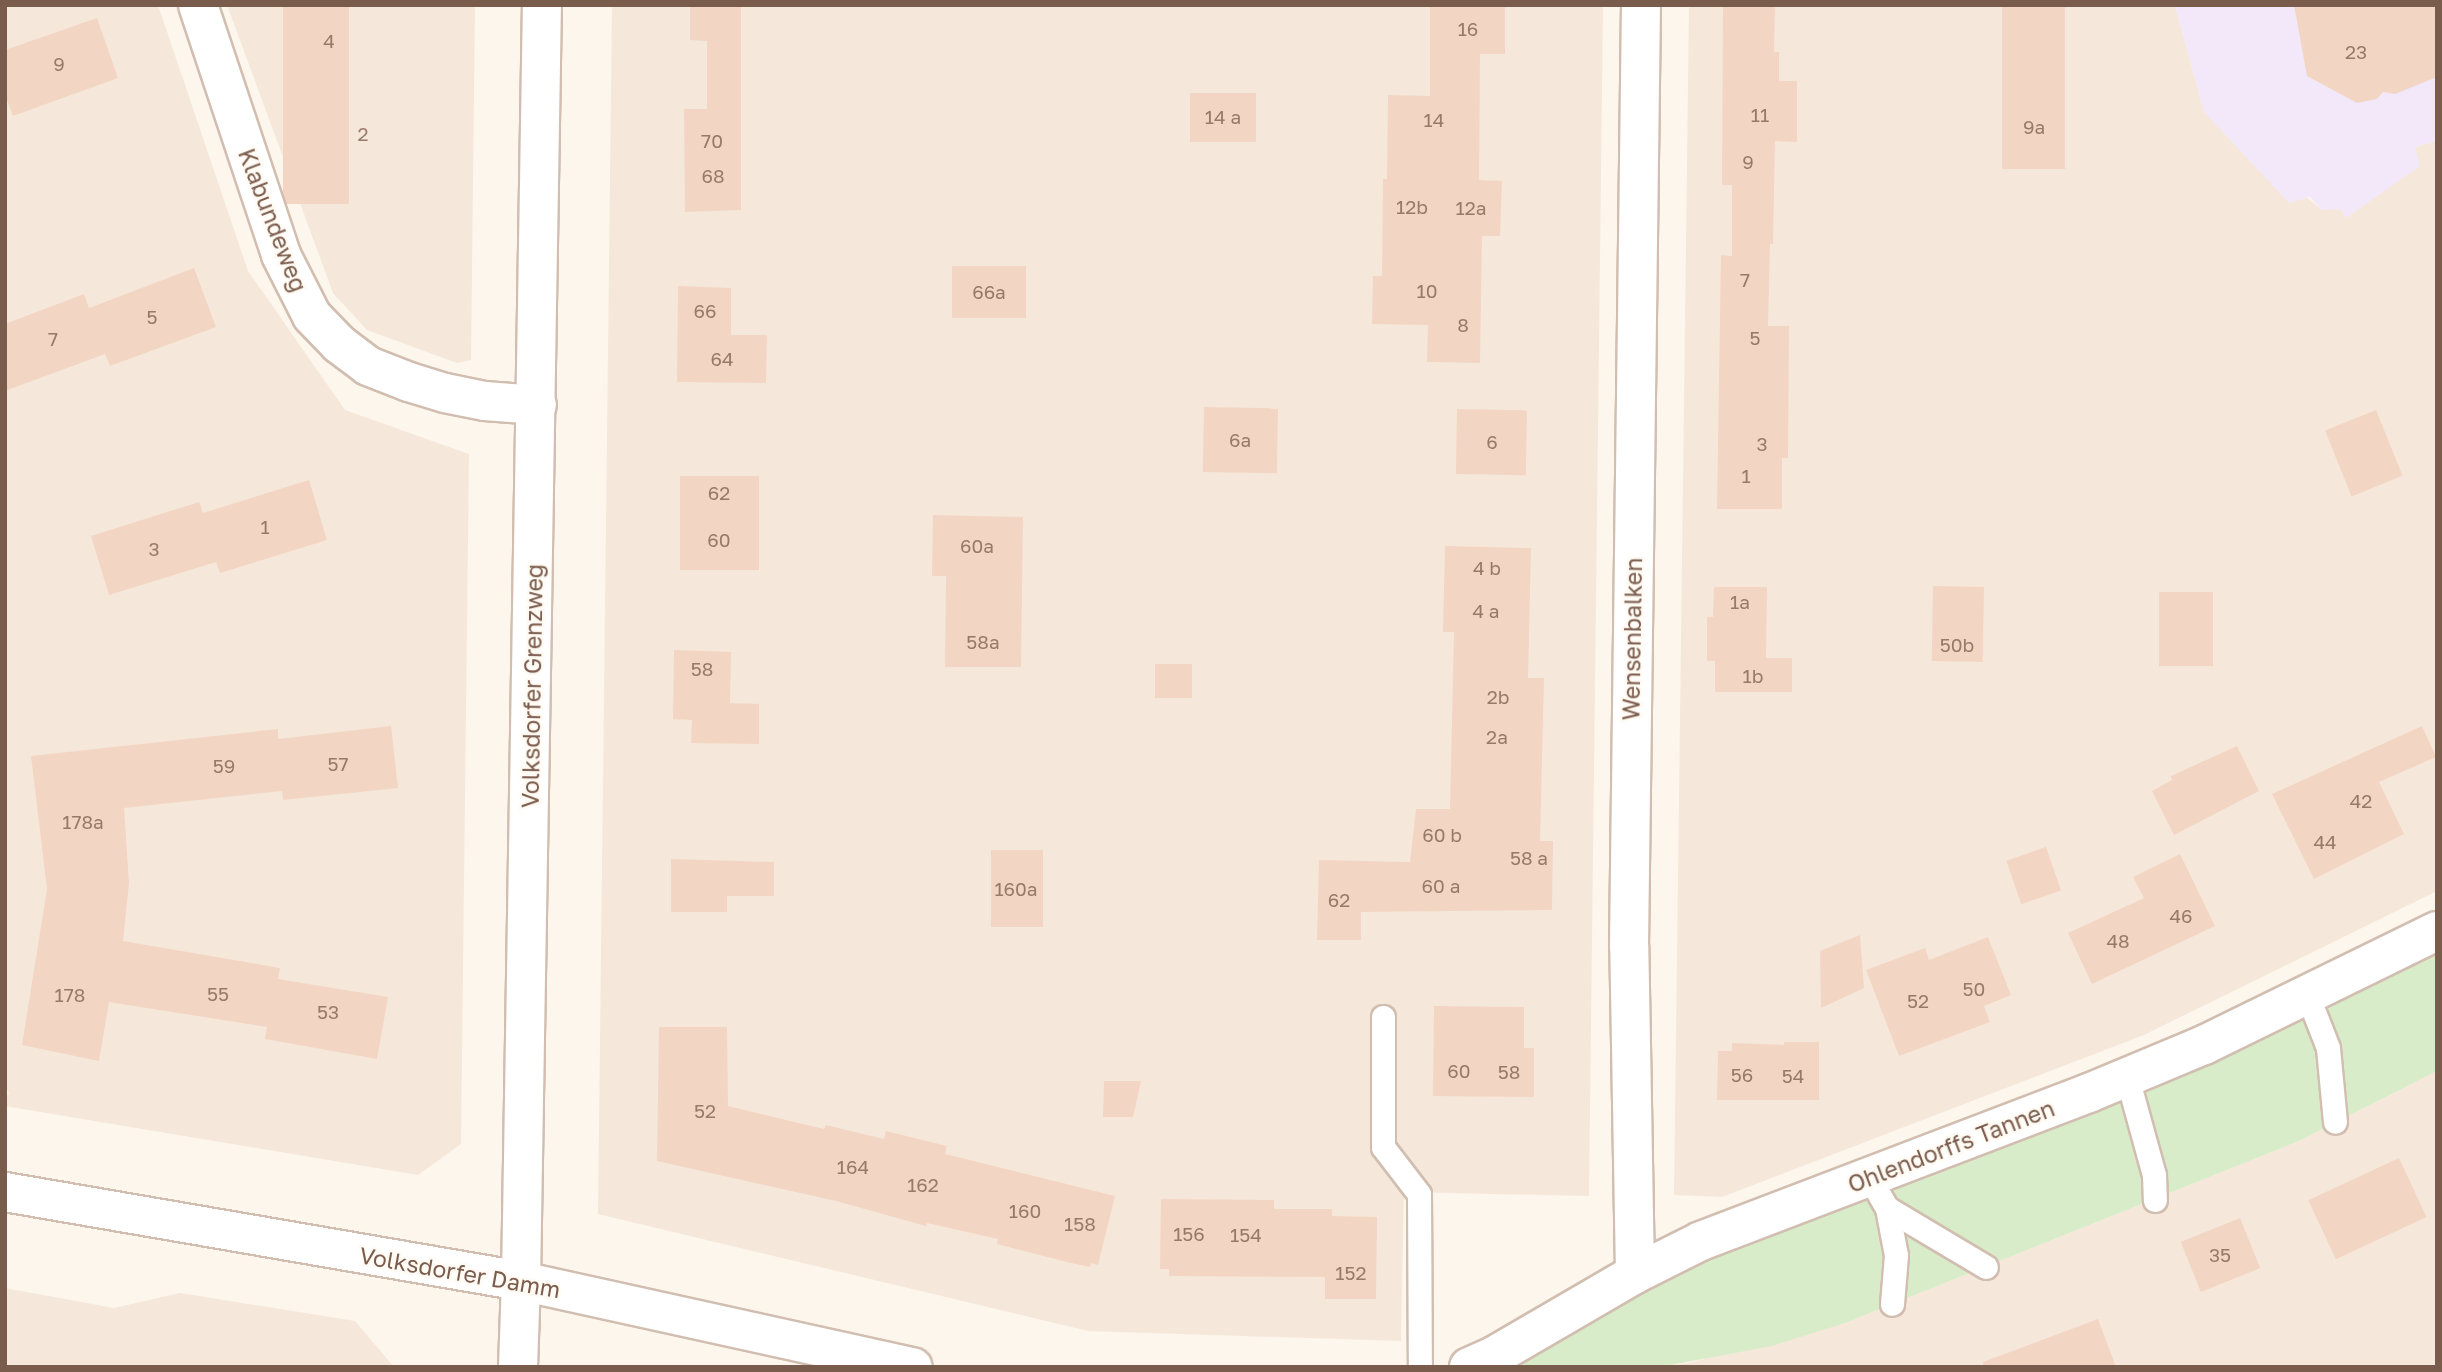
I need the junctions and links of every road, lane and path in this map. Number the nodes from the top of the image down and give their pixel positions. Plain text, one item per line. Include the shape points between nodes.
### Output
1 (198, 5) edge
2 (541, 5) edge
3 (1641, 5) edge
4 (537, 405) junction
5 (2437, 931) edge
6 (2307, 994) junction
7 (1383, 1017) dead end
8 (2127, 1077) junction
9 (2335, 1122) dead end
10 (5, 1192) edge
11 (1878, 1193) junction
12 (2155, 1200) dead end
13 (1986, 1267) dead end
14 (1635, 1274) junction
15 (521, 1281) junction
16 (1892, 1304) dead end
17 (518, 1367) edge
18 (913, 1367) edge
19 (1420, 1367) edge
20 (1469, 1367) edge

1 - 4 street, Klabundeweg via 281,255 312,316 368,366 445,393
2 - 4 street, Volksdorfer Grenzweg
3 - 14 street, Wensenbalken via 1629,946
4 - 15 street, Volksdorfer Grenzweg
5 - 6 street, Ohlendorffs Tannen
6 - 8 street, Ohlendorffs Tannen
6 - 9 lane via 2328,1048
7 - 19 lane via 1383,1147 1419,1194
8 - 11 street, Ohlendorffs Tannen
8 - 12 lane via 2154,1175
10 - 15 street, Volksdorfer Damm
11 - 13 lane
11 - 14 street, Ohlendorffs Tannen via 1701,1241
11 - 16 lane via 1896,1255
14 - 20 street, Ohlendorffs Tannen
15 - 17 street, Volksdorfer Grenzweg
15 - 18 street, Volksdorfer Damm

